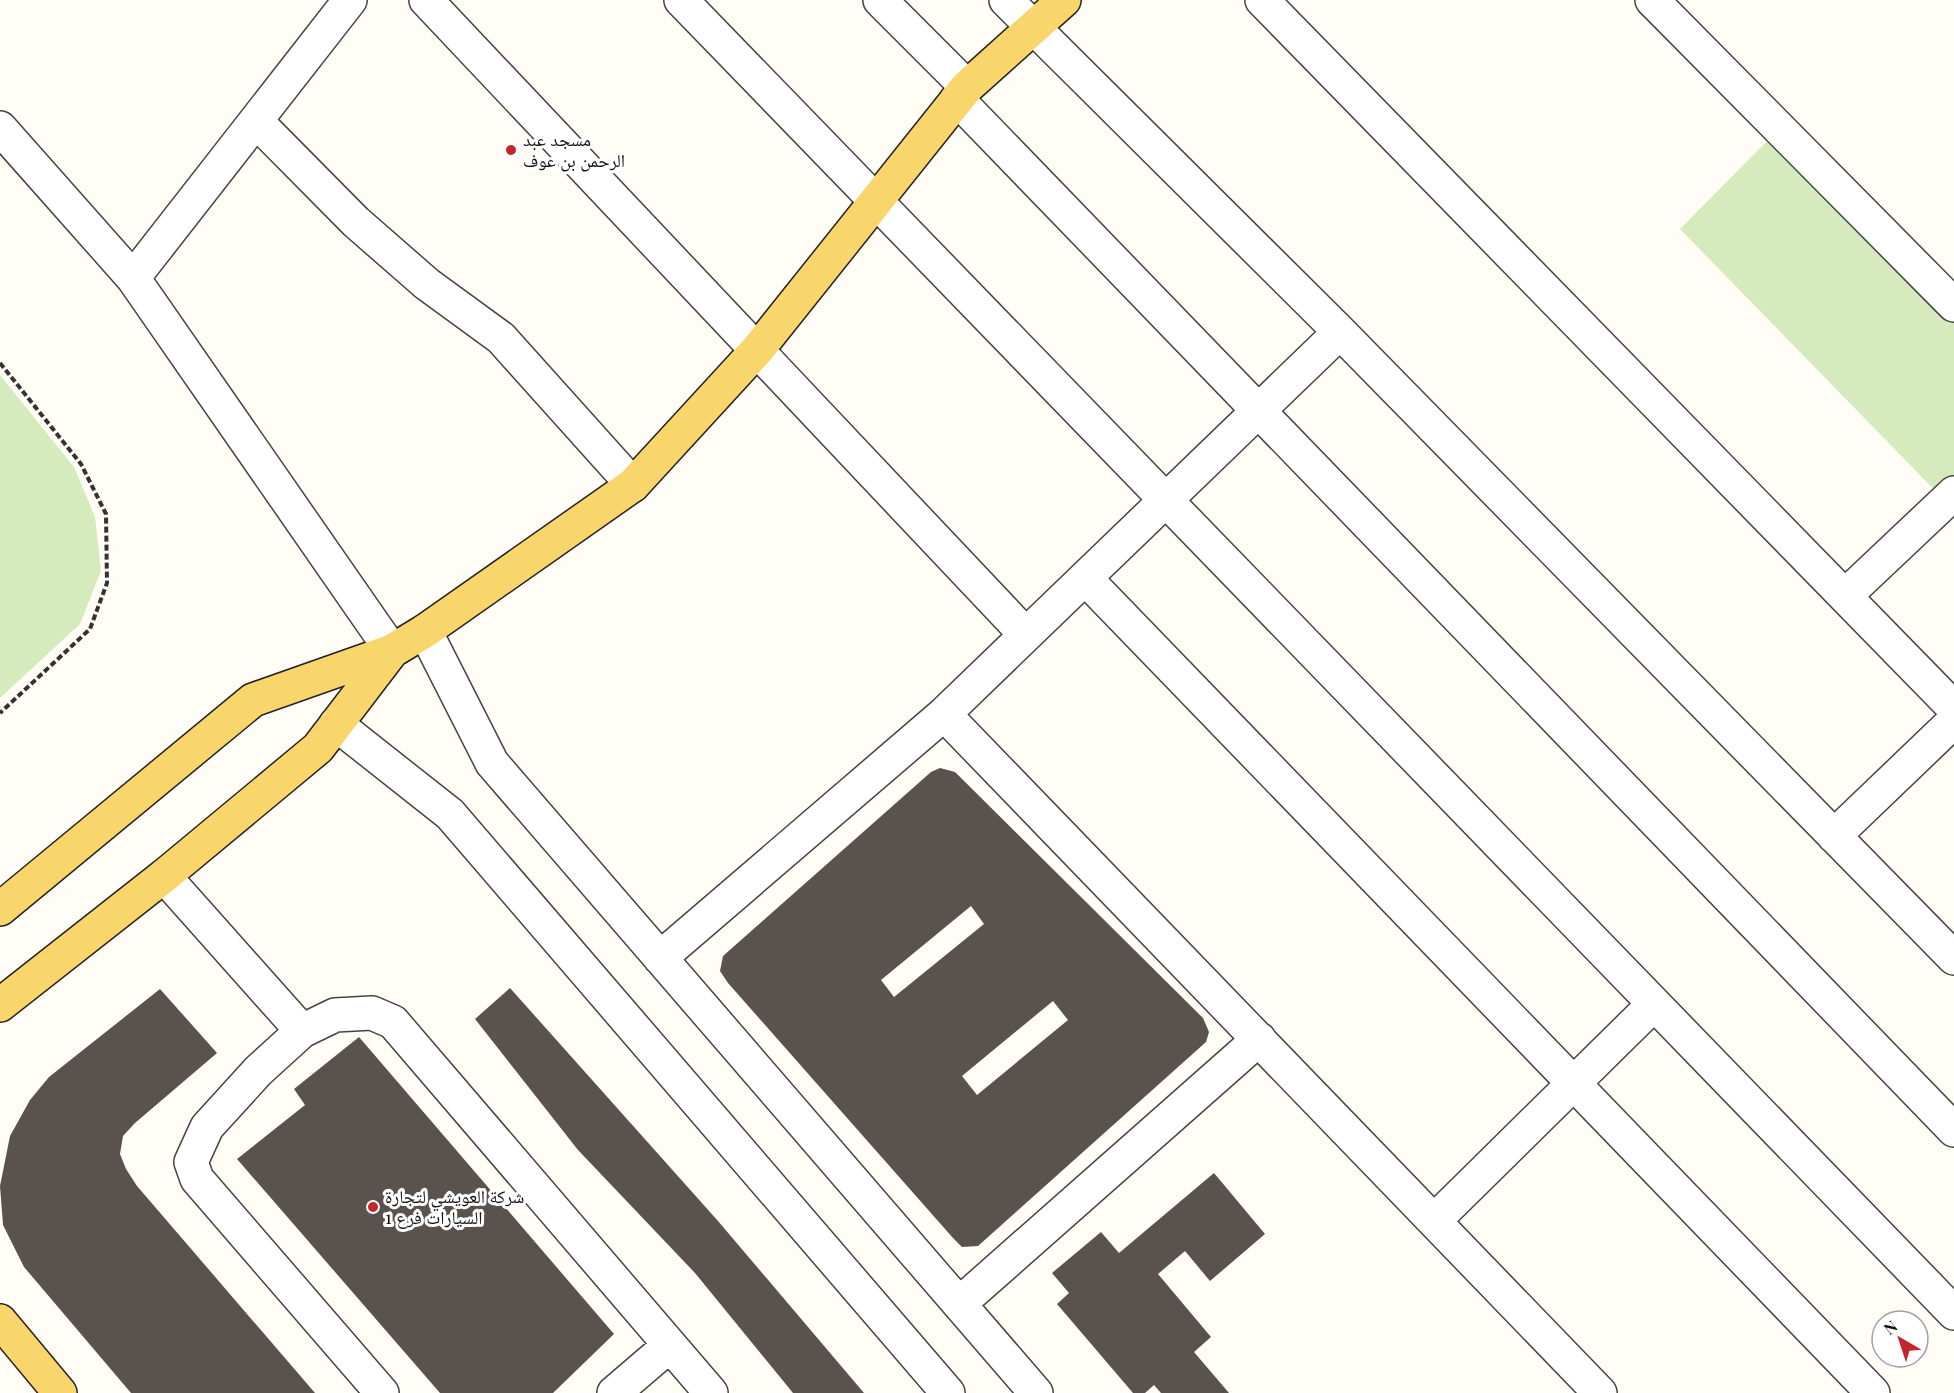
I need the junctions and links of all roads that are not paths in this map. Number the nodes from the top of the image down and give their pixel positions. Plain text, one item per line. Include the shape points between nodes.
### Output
1 (350, 0) edge
2 (426, 0) edge
3 (681, 0) edge
4 (880, 0) edge
5 (1006, 0) edge
6 (1064, 0) edge
7 (1262, 0) edge
8 (1652, 0) edge
9 (1032, 27) junction
10 (962, 93) junction
11 (256, 121) junction
12 (0, 128) edge
13 (876, 201) junction
14 (133, 278) junction
15 (1954, 305) edge
16 (1340, 332) junction
17 (758, 349) junction
18 (1258, 412) junction
19 (633, 484) junction
20 (1167, 500) junction
21 (1951, 502) edge
22 (1086, 578) junction
23 (1845, 596) junction
24 (425, 631) junction
25 (1026, 634) junction
26 (392, 651) junction
27 (1954, 708) edge
28 (944, 714) junction
29 (1954, 721) edge
30 (336, 724) junction
31 (1834, 836) junction
32 (164, 876) junction
33 (0, 909) edge
34 (660, 958) junction
35 (1954, 958) edge
36 (1654, 1004) junction
37 (0, 1005) edge
38 (302, 1031) junction
39 (1259, 1039) junction
40 (1574, 1083) junction
41 (1954, 1130) edge
42 (1434, 1221) junction
43 (1950, 1302) edge
44 (959, 1304) junction
45 (0, 1321) edge
46 (670, 1345) junction
47 (60, 1393) edge
48 (382, 1393) edge
49 (614, 1393) edge
50 (711, 1393) edge
51 (948, 1393) edge
52 (1036, 1393) edge
53 (1600, 1393) edge
54 (1873, 1393) edge

1 - 11 street
2 - 17 street
3 - 13 street
4 - 10 street
5 - 9 street
6 - 9 main road
7 - 23 street
8 - 15 street
9 - 10 main road
9 - 16 street
10 - 13 main road
10 - 18 street
11 - 14 street
11 - 19 street via 356,222 427,284 501,338
12 - 14 street
13 - 17 main road
13 - 20 street
14 - 26 street
16 - 18 street
16 - 31 street
17 - 19 main road
17 - 25 street
18 - 20 street
18 - 41 street
19 - 24 main road
20 - 22 street
20 - 36 street
21 - 23 street
22 - 25 street
22 - 40 street
23 - 27 street
24 - 26 main road
24 - 34 street via 492,763
25 - 28 street
26 - 30 main road
26 - 33 main road via 253,700
28 - 34 street
28 - 39 street
29 - 31 street
30 - 32 main road via 318,748
30 - 51 street via 450,814
31 - 35 street
32 - 37 main road
32 - 38 street
34 - 44 street
36 - 40 street
36 - 43 street
38 - 46 street via 335,1015 372,1013 393,1022
38 - 48 street via 258,1071 207,1127 191,1162 197,1179
39 - 42 street
39 - 44 street
40 - 42 street
40 - 54 street
42 - 53 street
44 - 52 street
45 - 47 main road
46 - 49 street
46 - 50 street

